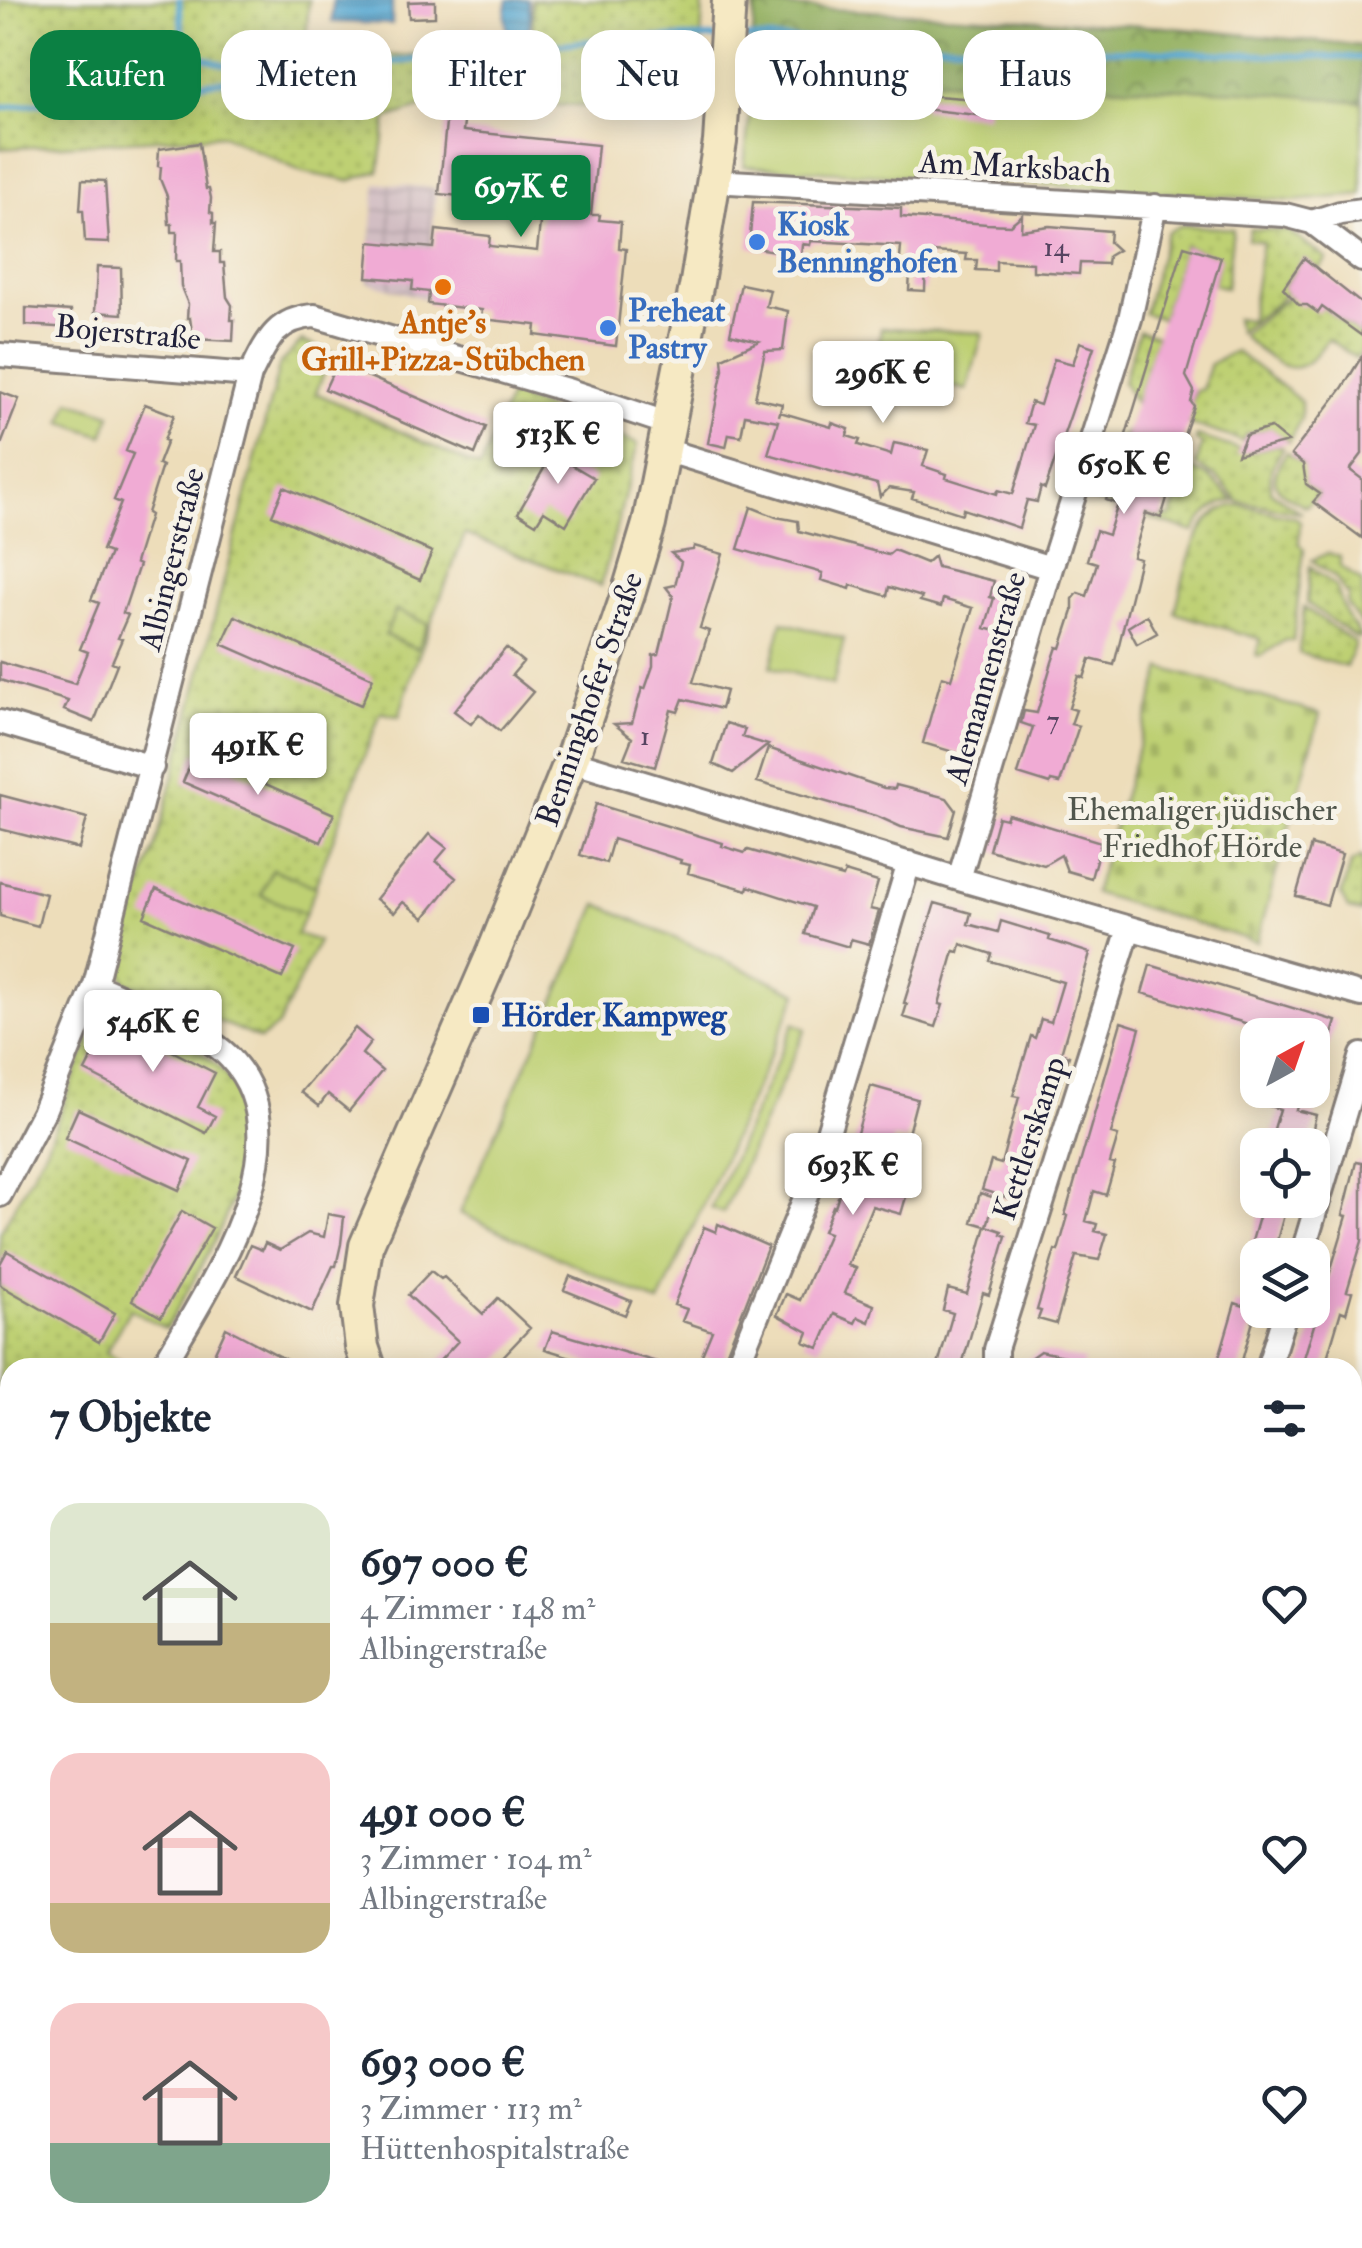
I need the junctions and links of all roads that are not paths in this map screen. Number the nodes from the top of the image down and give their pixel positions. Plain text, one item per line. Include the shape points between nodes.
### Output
1 (728, 9) edge
2 (714, 180) junction
3 (1155, 206) junction
4 (1362, 210) edge
5 (1312, 222) junction
6 (1362, 260) edge
7 (0, 354) edge
8 (250, 375) junction
9 (667, 437) junction
10 (1051, 568) junction
11 (0, 722) edge
12 (572, 761) junction
13 (152, 767) junction
14 (909, 862) junction
15 (958, 879) junction
16 (1129, 929) junction
17 (96, 985) junction
18 (1362, 994) edge
19 (1362, 1055) edge
20 (0, 1195) edge
21 (1307, 1238) edge
22 (1280, 1328) edge
23 (167, 1358) edge
24 (366, 1358) edge
25 (740, 1358) edge
26 (996, 1358) edge
27 (1271, 1358) edge

1 - 2 main road, Benninghofer Straße
2 - 3 street, Am Marksbach
2 - 9 main road, Benninghofer Straße
3 - 5 street, Am Marksbach
3 - 10 street, Alemannenstraße via 1130,319
4 - 5 street, Am Marksbach
5 - 6 street, Am Marksbach
7 - 8 street, Bojerstraße
8 - 9 street, Albingerstraße via 267,340 289,320 314,316 567,390
8 - 13 street, Albingerstraße
9 - 10 street, Albingerstraße
9 - 12 main road, Benninghofer Straße via 630,591
10 - 15 street, Alemannenstraße
11 - 13 street
12 - 14 street
12 - 24 main road, Benninghofer Straße via 366,1246 357,1306
13 - 17 street, Albingerstraße
14 - 15 street
14 - 25 street via 818,1166
15 - 16 street
16 - 18 street
16 - 26 street, Kettlerskamp
17 - 20 street, Albingerstraße
17 - 23 street via 212,1042 247,1080 257,1108 258,1163 242,1218
19 - 21 street
22 - 27 street

